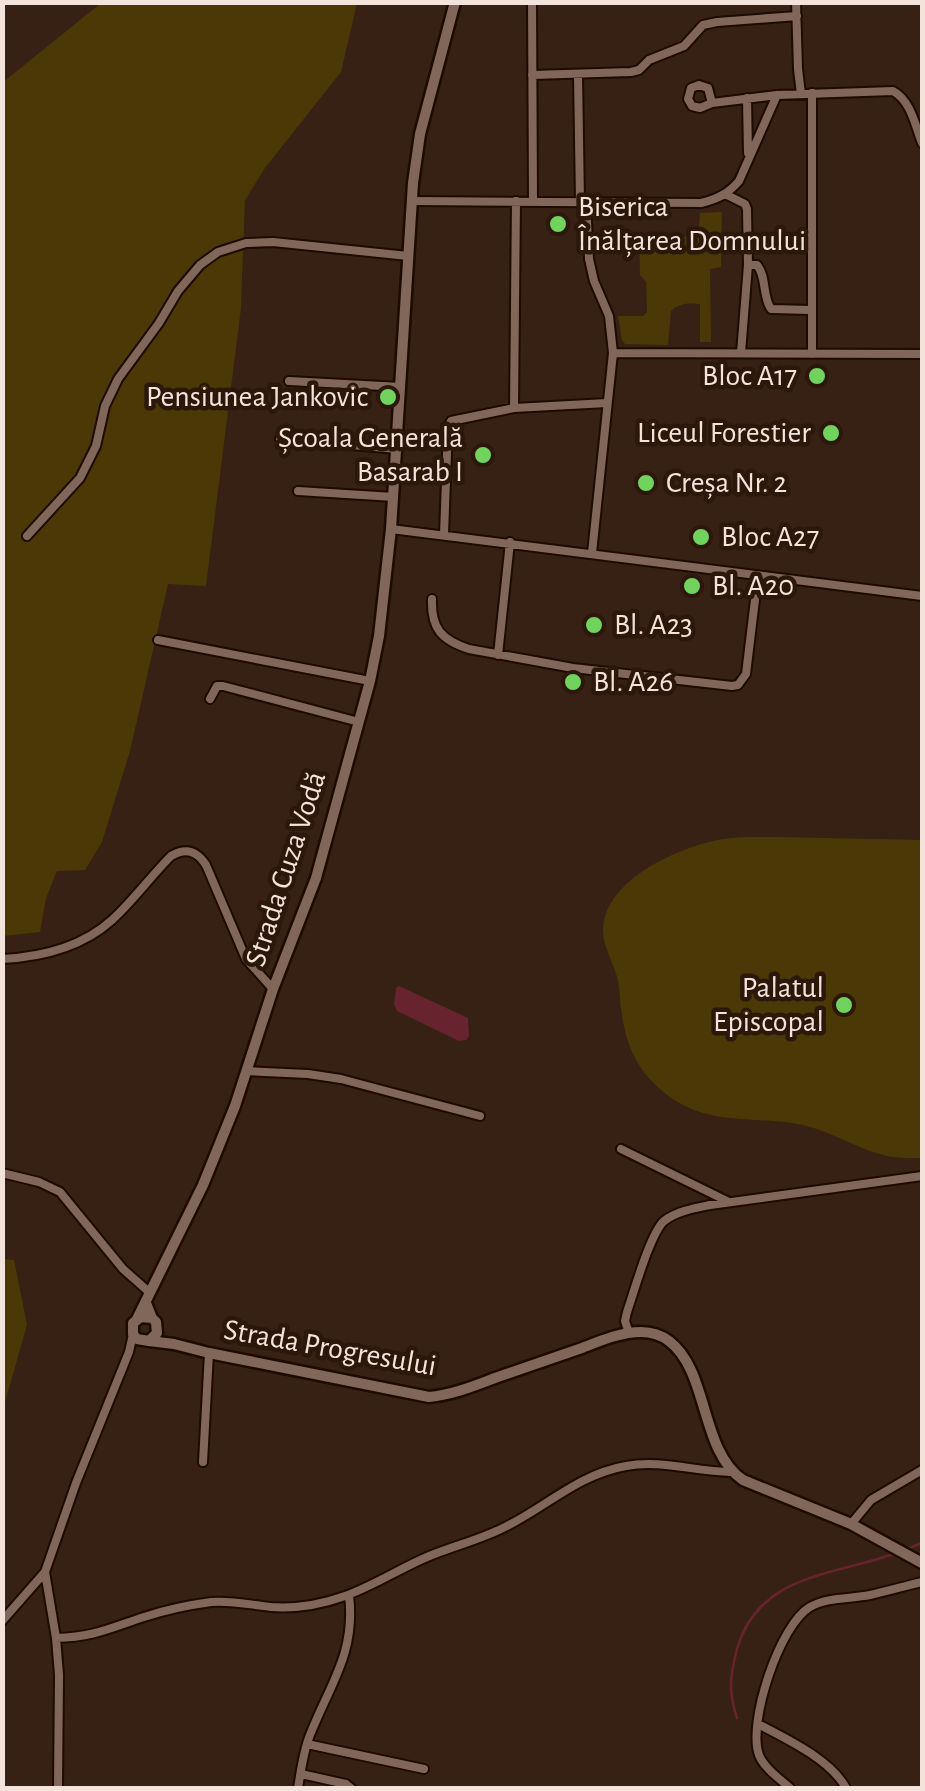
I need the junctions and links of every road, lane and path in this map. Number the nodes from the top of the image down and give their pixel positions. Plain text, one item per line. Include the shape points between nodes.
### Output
1 (455, 2) edge
2 (532, 2) edge
3 (796, 2) edge
4 (796, 16) junction
5 (532, 75) junction
6 (578, 75) junction
7 (812, 93) junction
8 (800, 94) junction
9 (777, 95) junction
10 (747, 98) junction
11 (712, 103) dead end
12 (922, 143) edge
13 (748, 162) junction
14 (725, 194) junction
15 (411, 201) junction
16 (516, 201) junction
17 (533, 201) junction
18 (583, 201) junction
19 (408, 256) junction
20 (748, 265) junction
21 (811, 310) junction
22 (613, 353) junction
23 (741, 354) junction
24 (812, 354) junction
25 (922, 354) edge
26 (289, 381) dead end
27 (401, 387) junction
28 (607, 403) junction
29 (514, 408) junction
30 (280, 439) dead end
31 (398, 449) junction
32 (298, 491) dead end
33 (394, 497) junction
34 (391, 528) junction
35 (444, 534) junction
36 (28, 536) dead end
37 (510, 542) junction
38 (592, 553) junction
39 (758, 575) junction
40 (922, 596) edge
41 (432, 598) dead end
42 (158, 640) dead end
43 (498, 655) junction
44 (370, 681) junction
45 (210, 699) dead end
46 (358, 722) junction
47 (2, 959) edge
48 (272, 989) junction
49 (246, 1071) junction
50 (480, 1116) dead end
51 (621, 1150) dead end
52 (2, 1174) edge
53 (922, 1176) edge
54 (729, 1202) junction
55 (148, 1297) junction
56 (136, 1319) junction
57 (155, 1323) junction
58 (629, 1333) junction
59 (142, 1339) junction
60 (174, 1344) junction
61 (209, 1352) junction
62 (203, 1462) dead end
63 (922, 1470) edge
64 (731, 1472) junction
65 (852, 1524) junction
66 (922, 1563) edge
67 (45, 1572) junction
68 (922, 1582) edge
69 (349, 1595) junction
70 (2, 1621) edge
71 (56, 1638) junction
72 (758, 1724) junction
73 (306, 1744) junction
74 (424, 1770) dead end
75 (300, 1774) junction
76 (58, 1788) edge
77 (298, 1788) edge
78 (351, 1788) edge
79 (790, 1788) edge
80 (846, 1788) edge

1 - 15 street, Strada Cuza Vodă via 420,134
2 - 5 street
3 - 4 street
4 - 6 street via 710,23 684,46 638,70
4 - 8 street
5 - 6 street
5 - 17 street
6 - 18 street
7 - 8 street
7 - 12 street via 893,91 907,103
7 - 21 street
8 - 9 street
9 - 10 street
9 - 13 street
10 - 11 street
10 - 13 street
13 - 14 street
14 - 18 street via 701,203
14 - 20 street via 747,209
15 - 16 street
15 - 19 street, Strada Cuza Vodă
16 - 17 street
16 - 29 street
17 - 18 street
18 - 22 street via 589,259 610,316
19 - 27 street, Strada Cuza Vodă
19 - 36 street via 246,243 200,265 118,378 80,478
20 - 21 street via 761,269 771,309
20 - 23 street
21 - 24 street
22 - 23 street
22 - 28 street
23 - 24 street
24 - 25 street
26 - 27 street
27 - 31 street, Strada Cuza Vodă
28 - 29 street
28 - 38 street
29 - 35 street via 449,424
30 - 31 street
31 - 33 street, Strada Cuza Vodă
32 - 33 street
33 - 34 street, Strada Cuza Vodă
34 - 35 street
34 - 44 street, Strada Cuza Vodă
35 - 37 street
37 - 38 street
37 - 43 street
38 - 39 street
39 - 40 street
39 - 43 street via 746,674 738,685
41 - 43 street via 432,618 445,638
42 - 44 street
44 - 46 street, Strada Cuza Vodă
45 - 46 street via 224,686
46 - 48 street, Strada Cuza Vodă via 316,878
47 - 48 street via 43,954 88,937 171,856 188,850 206,865 246,960
48 - 49 street, Strada Cuza Vodă
49 - 50 street via 341,1079
49 - 55 street, Strada Cuza Vodă via 210,1168
51 - 54 street
52 - 55 street via 60,1192
53 - 54 street
54 - 58 street via 682,1211 660,1226 625,1317
55 - 56 street, Strada Cuza Vodă
55 - 57 street
56 - 57 street
56 - 59 street
57 - 59 street via 157,1333
57 - 60 street
58 - 61 street, Strada Progresului via 429,1397
58 - 64 street via 658,1334 681,1353
59 - 60 street, Strada Progresului
59 - 67 street via 129,1352
60 - 61 street, Strada Progresului
61 - 62 street
63 - 65 street via 871,1500
64 - 65 street
64 - 69 street via 656,1464 604,1471 500,1530
65 - 66 street
67 - 70 street
67 - 71 street
68 - 72 street via 823,1602 798,1616 771,1667
69 - 71 street via 300,1608 213,1602 97,1634
69 - 73 street via 348,1646
71 - 76 street
72 - 79 street via 758,1754
72 - 80 street via 833,1770
73 - 74 street
73 - 75 street
75 - 77 street
75 - 78 street

